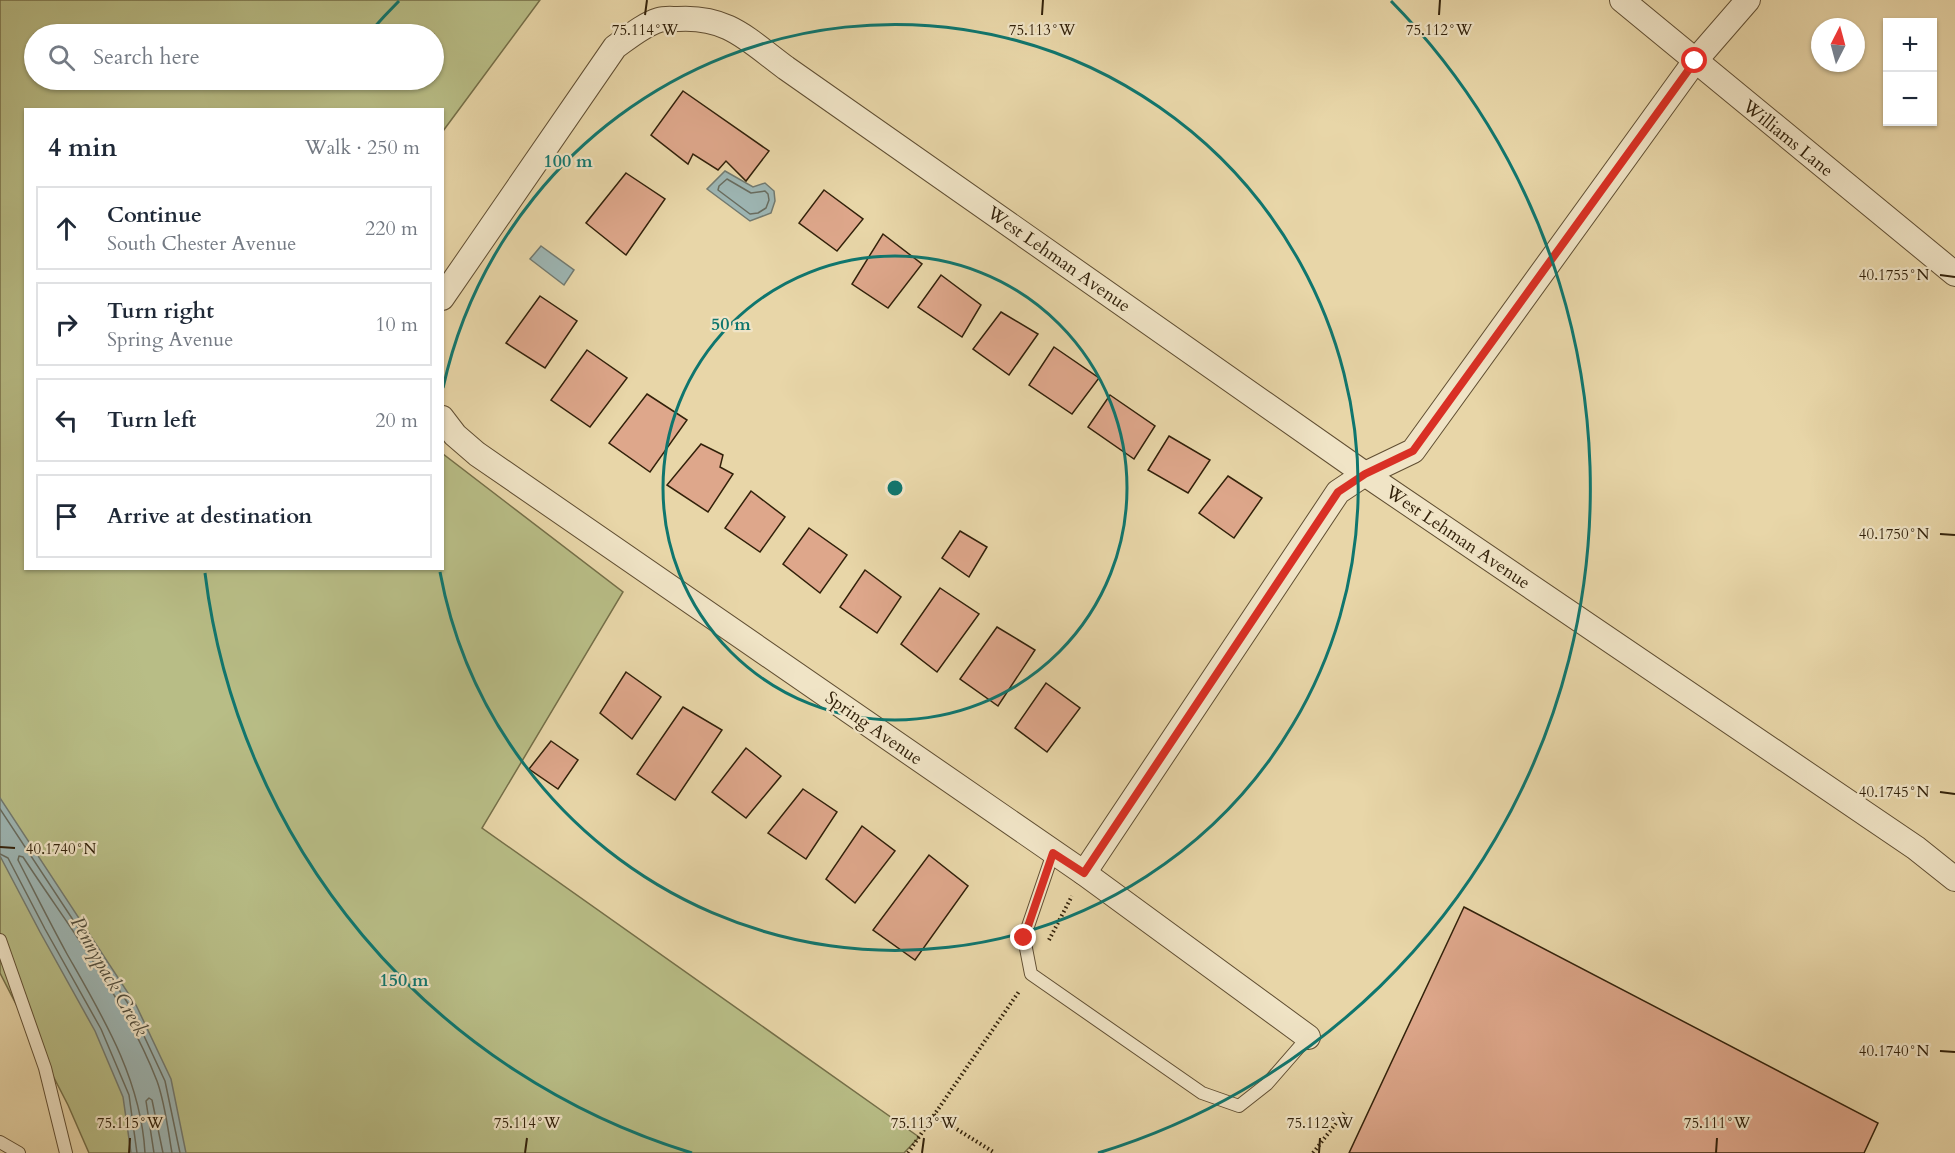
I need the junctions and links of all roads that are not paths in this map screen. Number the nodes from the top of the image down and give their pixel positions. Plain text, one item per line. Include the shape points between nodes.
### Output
1 (1622, 0) edge
2 (1748, 0) edge
3 (1695, 61) junction
4 (1955, 274) edge
5 (444, 295) edge
6 (444, 421) edge
7 (1365, 474) junction
8 (1053, 853) junction
9 (1084, 873) junction
10 (1955, 879) edge
11 (0, 940) edge
12 (1308, 1037) joint
13 (0, 1142) edge
14 (19, 1153) edge
15 (66, 1153) edge

1 - 3 street, Williams Lane
2 - 3 street
3 - 4 street, Williams Lane
3 - 7 street via 1413,451
5 - 7 street, West Lehman Avenue via 615,47 660,20 718,21
6 - 8 street, Spring Avenue via 477,454
7 - 9 street via 1338,492
7 - 10 street, West Lehman Avenue via 1916,848
8 - 9 street, Spring Avenue
8 - 12 lane via 1024,938 1031,974 1202,1093 1239,1106 1267,1084
9 - 12 street, Spring Avenue
11 - 15 lane via 45,1068
13 - 14 lane

